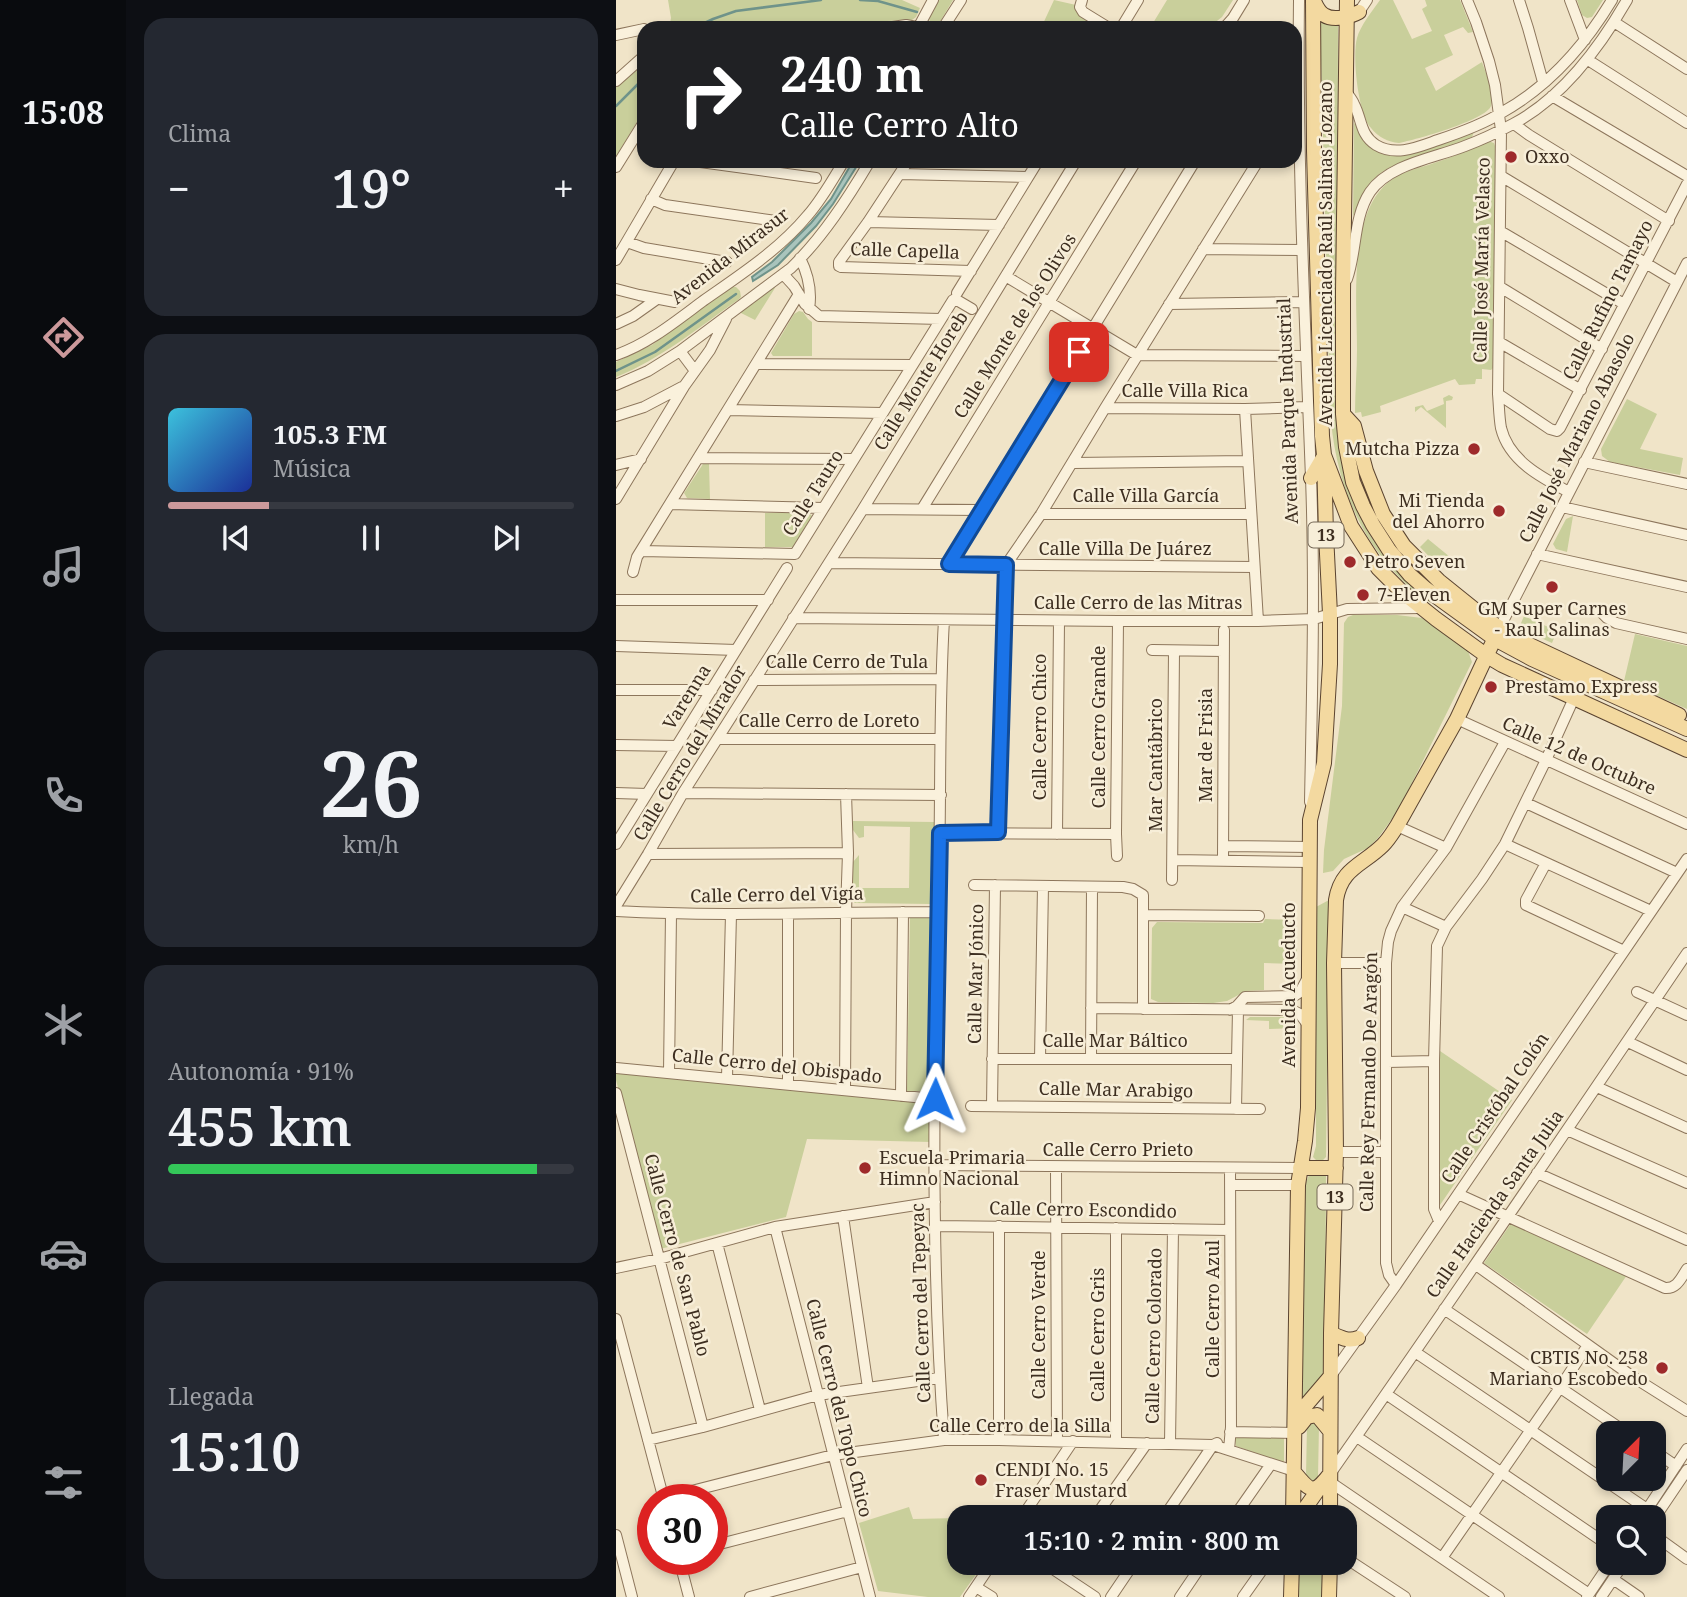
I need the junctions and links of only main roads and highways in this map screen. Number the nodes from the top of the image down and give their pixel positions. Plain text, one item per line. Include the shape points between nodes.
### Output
1 (1313, 0) edge
2 (1346, 0) edge
3 (1358, 7) edge
4 (1343, 414) junction
5 (1324, 455) junction
6 (1311, 478) road end
7 (1422, 608) junction
8 (1473, 623) junction
9 (1497, 634) junction
10 (1487, 656) junction
11 (1687, 719) edge
12 (1687, 729) edge
13 (1687, 750) edge
14 (1309, 884) junction
15 (1337, 893) junction
16 (1309, 901) junction
17 (1300, 1168) junction
18 (1336, 1168) junction
19 (1331, 1333) junction
20 (1358, 1338) road end
21 (1331, 1377) junction
22 (1295, 1425) junction
23 (1330, 1431) junction
24 (1294, 1472) junction
25 (1327, 1481) junction
26 (1293, 1505) edge
27 (1308, 1505) edge
28 (1329, 1505) edge
29 (1292, 1575) edge
30 (1330, 1575) edge
31 (1292, 1597) edge
32 (1329, 1597) edge

1 - 3 main road via 1326,16
1 - 5 main road, Avenida Licenciado Raúl Salinas Lozano
2 - 3 main road, Avenida Licenciado Raúl Salinas Lozano
3 - 4 main road, Avenida Licenciado Raúl Salinas Lozano via 1346,41
4 - 8 main road, Avenida Licenciado Raúl Salinas Lozano via 1353,482 1373,525 1410,575
4 - 9 main road via 1354,426 1383,514 1404,546
5 - 6 main road
5 - 7 main road, Avenida Licenciado Raúl Salinas Lozano via 1362,545 1389,580
5 - 14 main road, Avenida Acueducto / 13 via 1330,664 1324,763 1310,820
7 - 8 main road via 1442,608
7 - 10 main road, Avenida Licenciado Raúl Salinas Lozano
8 - 9 main road
9 - 10 main road
9 - 11 main road
9 - 12 main road via 1532,659
10 - 13 main road, Avenida Licenciado Raúl Salinas Lozano
10 - 15 main road via 1397,826 1386,842 1346,874
14 - 15 main road
14 - 16 main road, Avenida Acueducto / 13
15 - 16 main road
15 - 18 main road, 13
16 - 17 main road, Avenida Acueducto / 13 via 1307,1110
17 - 18 main road
17 - 22 main road, Avenida Acueducto / 13
18 - 19 main road, 13
19 - 20 main road
19 - 21 main road, 13
21 - 22 main road
21 - 23 main road, 13
22 - 23 main road via 1314,1415
22 - 24 main road, Avenida Acueducto / 13
23 - 25 main road, 13
24 - 25 main road via 1310,1488
24 - 26 main road, Avenida Acueducto / 13
25 - 27 main road
25 - 28 main road, 13
29 - 31 main road
30 - 32 main road

